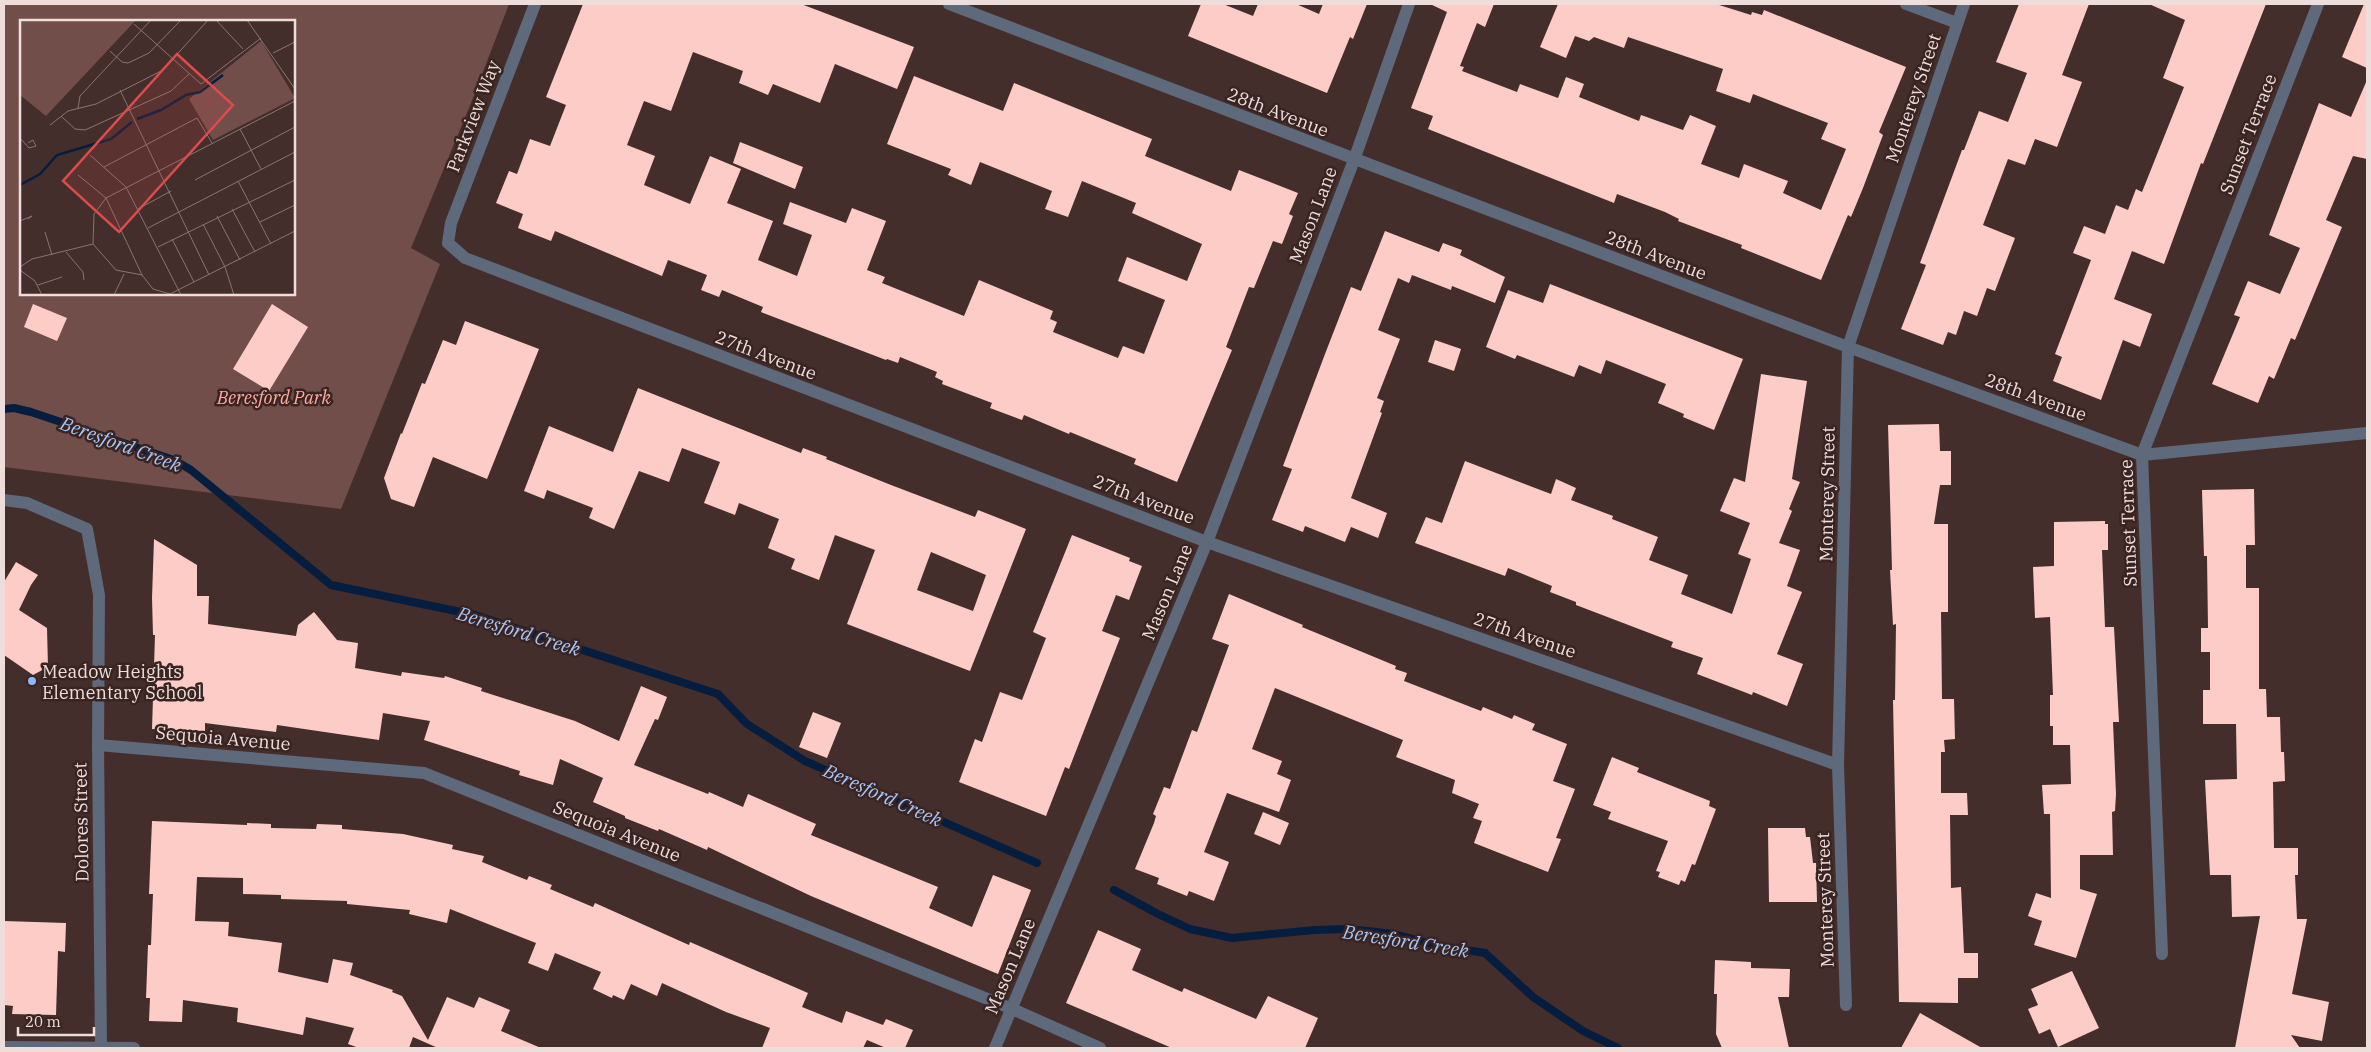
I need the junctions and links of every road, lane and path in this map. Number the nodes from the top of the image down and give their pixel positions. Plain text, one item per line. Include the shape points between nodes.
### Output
1 (535, 4) edge
2 (949, 4) edge
3 (1409, 4) edge
4 (1906, 4) edge
5 (1964, 4) edge
6 (2318, 4) edge
7 (1957, 23) junction
8 (1354, 160) junction
9 (448, 243) joint
10 (1848, 347) junction
11 (2367, 433) edge
12 (2142, 455) junction
13 (4, 500) edge
14 (1207, 542) junction
15 (98, 745) junction
16 (1838, 765) junction
17 (2162, 954) dead end
18 (1846, 1005) dead end
19 (1010, 1008) junction
20 (4, 1047) edge
21 (101, 1047) edge
22 (134, 1048) edge
23 (995, 1048) edge
24 (1100, 1048) edge

1 - 9 street, Parkview Way via 451,223
2 - 8 street, 28th Avenue
3 - 8 street, Mason Lane
4 - 7 street
5 - 7 street, Monterey Street
6 - 12 street, Sunset Terrace
7 - 10 street, Monterey Street
8 - 10 street, 28th Avenue
8 - 14 street, Mason Lane
9 - 14 street, 27th Avenue via 465,258
10 - 12 street, 28th Avenue
10 - 16 street, Monterey Street
11 - 12 street, 28th Avenue
12 - 17 street, Sunset Terrace
13 - 15 street, Dolores Street via 27,503 87,529 99,595
14 - 16 street, 27th Avenue
14 - 19 street, Mason Lane
15 - 19 street, Sequoia Avenue via 424,773
15 - 21 street, Dolores Street
16 - 18 street, Monterey Street
19 - 23 street, Mason Lane
19 - 24 street, Sequoia Avenue
20 - 21 street
21 - 22 street

